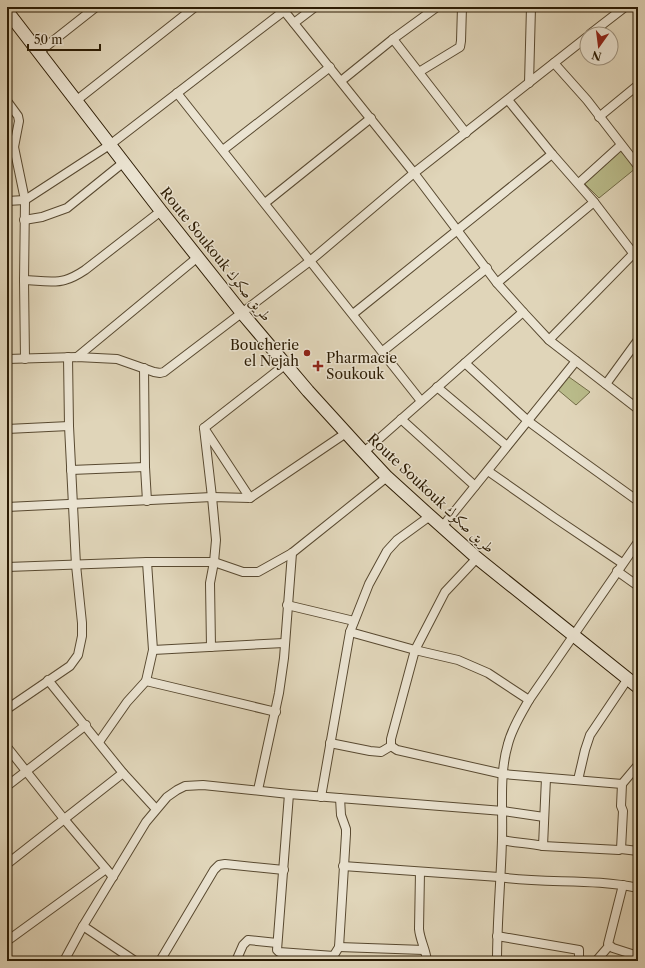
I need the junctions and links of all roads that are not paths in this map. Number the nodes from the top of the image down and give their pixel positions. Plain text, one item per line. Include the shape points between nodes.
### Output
1 (96, 7) edge
2 (195, 7) edge
3 (315, 7) edge
4 (438, 7) edge
5 (462, 7) edge
6 (531, 7) edge
7 (625, 7) edge
8 (283, 9) edge
9 (7, 11) edge
10 (294, 23) junction
11 (600, 26) edge
12 (393, 39) junction
13 (579, 43) edge
14 (39, 52) junction
15 (554, 63) junction
16 (330, 67) junction
17 (418, 72) junction
18 (341, 81) junction
19 (529, 83) junction
20 (638, 85) edge
21 (178, 93) junction
22 (7, 100) edge
23 (76, 100) junction
24 (508, 100) junction
25 (599, 117) junction
26 (371, 118) junction
27 (466, 133) junction
28 (7, 138) edge
29 (111, 144) junction
30 (621, 145) junction
31 (14, 147) junction
32 (223, 150) junction
33 (552, 154) junction
34 (124, 162) junction
35 (638, 166) edge
36 (414, 173) junction
37 (579, 184) junction
38 (25, 200) junction
39 (7, 201) edge
40 (594, 202) junction
41 (265, 203) junction
42 (161, 211) junction
43 (24, 220) junction
44 (457, 230) junction
45 (635, 251) edge
46 (198, 257) junction
47 (310, 261) junction
48 (487, 268) junction
49 (24, 280) junction
50 (497, 283) junction
51 (523, 312) junction
52 (242, 313) junction
53 (353, 314) junction
54 (549, 340) junction
55 (638, 340) edge
56 (382, 351) junction
57 (68, 357) junction
58 (77, 357) junction
59 (25, 358) junction
60 (7, 359) edge
61 (576, 361) junction
62 (465, 363) junction
63 (286, 364) junction
64 (144, 368) junction
65 (606, 384) junction
66 (437, 387) junction
67 (421, 401) junction
68 (638, 409) edge
69 (401, 419) junction
70 (528, 421) junction
71 (69, 426) junction
72 (204, 428) junction
73 (7, 429) edge
74 (346, 433) junction
75 (507, 446) junction
76 (364, 452) junction
77 (144, 466) junction
78 (71, 470) junction
79 (488, 471) junction
80 (387, 477) junction
81 (475, 486) junction
82 (212, 497) junction
83 (250, 498) junction
84 (146, 501) junction
85 (638, 501) edge
86 (73, 503) junction
87 (7, 507) edge
88 (430, 516) junction
89 (442, 527) junction
90 (638, 542) edge
91 (292, 553) junction
92 (477, 558) junction
93 (147, 562) junction
94 (214, 562) junction
95 (622, 563) junction
96 (76, 565) junction
97 (7, 567) edge
98 (617, 571) junction
99 (638, 586) edge
100 (287, 605) junction
101 (354, 621) junction
102 (350, 632) junction
103 (574, 636) junction
104 (284, 643) junction
105 (211, 648) junction
106 (153, 650) junction
107 (415, 650) junction
108 (48, 680) junction
109 (627, 680) junction
110 (146, 681) junction
111 (638, 687) edge
112 (529, 700) junction
113 (7, 709) edge
114 (276, 712) junction
115 (86, 725) junction
116 (99, 742) junction
117 (330, 743) junction
118 (391, 746) junction
119 (7, 747) edge
120 (638, 765) edge
121 (26, 770) junction
122 (123, 773) junction
123 (503, 774) junction
124 (546, 778) junction
125 (578, 780) junction
126 (622, 784) junction
127 (7, 786) edge
128 (258, 790) junction
129 (289, 794) junction
130 (321, 797) junction
131 (340, 798) junction
132 (156, 809) junction
133 (502, 811) junction
134 (544, 817) junction
135 (64, 819) junction
136 (502, 840) junction
137 (543, 846) junction
138 (622, 848) junction
139 (638, 851) edge
140 (7, 864) edge
141 (343, 866) junction
142 (106, 869) junction
143 (284, 870) junction
144 (420, 872) junction
145 (113, 877) junction
146 (499, 877) junction
147 (623, 886) junction
148 (638, 888) edge
149 (83, 926) junction
150 (497, 936) junction
151 (7, 941) edge
152 (277, 943) junction
153 (609, 946) junction
154 (339, 947) junction
155 (424, 950) junction
156 (638, 956) edge
157 (332, 959) edge
158 (64, 961) edge
159 (135, 961) edge
160 (160, 961) edge
161 (236, 961) edge
162 (427, 961) edge
163 (497, 961) edge
164 (579, 961) edge
165 (596, 961) edge

1 - 14 street
2 - 23 street
3 - 10 street
4 - 12 street
5 - 17 street via 460,47
6 - 19 street
7 - 11 street
8 - 10 street
8 - 21 street
9 - 14 street, Route Soukouk طريق صكوك
10 - 16 street
12 - 17 street
12 - 18 street
13 - 15 street
14 - 23 street, Route Soukouk طريق صكوك
15 - 19 street
15 - 25 street
16 - 18 street
16 - 32 street
17 - 27 street
18 - 26 street
19 - 24 street
20 - 25 street
21 - 29 street
21 - 32 street
22 - 31 street via 19,121
23 - 29 street, Route Soukouk طريق صكوك
24 - 27 street
24 - 33 street
25 - 30 street
26 - 36 street
26 - 41 street
27 - 36 street
28 - 31 street
29 - 34 street, Route Soukouk طريق صكوك
29 - 38 street
30 - 35 street
30 - 37 street
31 - 38 street
32 - 41 street
33 - 37 street
33 - 44 street
34 - 42 street, Route Soukouk طريق صكوك
34 - 43 street via 67,208
36 - 44 street
36 - 47 street
37 - 40 street
38 - 39 street
38 - 43 street
40 - 45 street
40 - 50 street
41 - 47 street
42 - 46 street, Route Soukouk طريق صكوك
42 - 49 street via 72,278 63,281
43 - 49 street
44 - 48 street
44 - 53 street
45 - 54 street
46 - 52 street, Route Soukouk طريق صكوك
46 - 58 street
47 - 52 street
47 - 53 street
48 - 50 street
48 - 56 street
49 - 59 street
50 - 51 street
51 - 54 street
51 - 62 street
52 - 63 street, Route Soukouk طريق صكوك
52 - 64 street via 164,372
53 - 56 street
54 - 61 street
55 - 65 street
56 - 67 street
57 - 58 street
57 - 59 street
57 - 71 street
58 - 64 street via 116,359
59 - 60 street
61 - 65 street
61 - 70 street
62 - 66 street
62 - 70 street
63 - 72 street
63 - 74 street, Route Soukouk طريق صكوك
64 - 77 street
65 - 68 street
66 - 67 street
66 - 75 street
67 - 69 street
69 - 76 street
69 - 81 street
70 - 75 street
70 - 85 street
71 - 73 street
71 - 78 street
72 - 82 street
72 - 83 street
74 - 76 street, Route Soukouk طريق صكوك
74 - 83 street
75 - 79 street
76 - 80 street, Route Soukouk طريق صكوك
77 - 78 street
77 - 84 street
78 - 86 street
79 - 81 street
79 - 95 street
80 - 88 street, Route Soukouk طريق صكوك
80 - 91 street
81 - 89 street
82 - 83 street
82 - 84 street
82 - 94 street via 216,540
84 - 86 street
86 - 87 street
86 - 96 street
88 - 89 street, Route Soukouk طريق صكوك
88 - 101 street via 397,540 387,551 369,584
89 - 92 street, Route Soukouk طريق صكوك
90 - 95 street
91 - 94 street via 258,572 243,572
91 - 100 street
92 - 103 street, Route Soukouk طريق صكوك
92 - 107 street via 445,592
93 - 94 street
93 - 96 street
93 - 106 street
94 - 105 street via 210,583
95 - 98 street
96 - 97 street
96 - 108 street via 82,623 80,648 70,666
98 - 99 street
98 - 103 street
100 - 101 street
100 - 104 street
101 - 102 street
102 - 107 street
102 - 117 street
103 - 109 street, Route Soukouk طريق صكوك
103 - 112 street
104 - 105 street
104 - 114 street
105 - 106 street
106 - 110 street
107 - 112 street via 468,664 488,673
107 - 118 street
108 - 113 street
108 - 115 street
109 - 111 street, Route Soukouk طريق صكوك
109 - 125 street via 590,735
110 - 114 street
110 - 116 street via 127,702
112 - 123 street via 508,744
114 - 128 street
115 - 116 street
115 - 121 street
116 - 122 street
117 - 118 street via 381,752
117 - 130 street
118 - 123 street via 397,750
119 - 121 street
120 - 126 street
121 - 127 street
121 - 135 street
122 - 132 street
122 - 135 street
123 - 124 street
123 - 133 street
124 - 125 street
124 - 134 street
125 - 126 street
126 - 138 street
128 - 129 street
128 - 132 street via 185,786 167,797
129 - 130 street
129 - 143 street
130 - 131 street
131 - 133 street
131 - 141 street via 341,815 346,829
132 - 145 street
133 - 134 street
133 - 136 street
134 - 137 street
135 - 140 street
135 - 142 street
136 - 137 street
136 - 146 street
137 - 138 street via 619,850
138 - 139 street
141 - 144 street
141 - 154 street
142 - 145 street
142 - 151 street
143 - 152 street
143 - 160 street via 218,865
144 - 146 street
144 - 155 street via 419,929
145 - 149 street
146 - 147 street
146 - 150 street
147 - 148 street
147 - 153 street
149 - 158 street
149 - 159 street
150 - 163 street
150 - 164 street via 579,950
152 - 157 street via 276,950 279,952
152 - 161 street via 248,940
153 - 156 street
153 - 165 street
154 - 155 street
154 - 157 street
155 - 162 street

